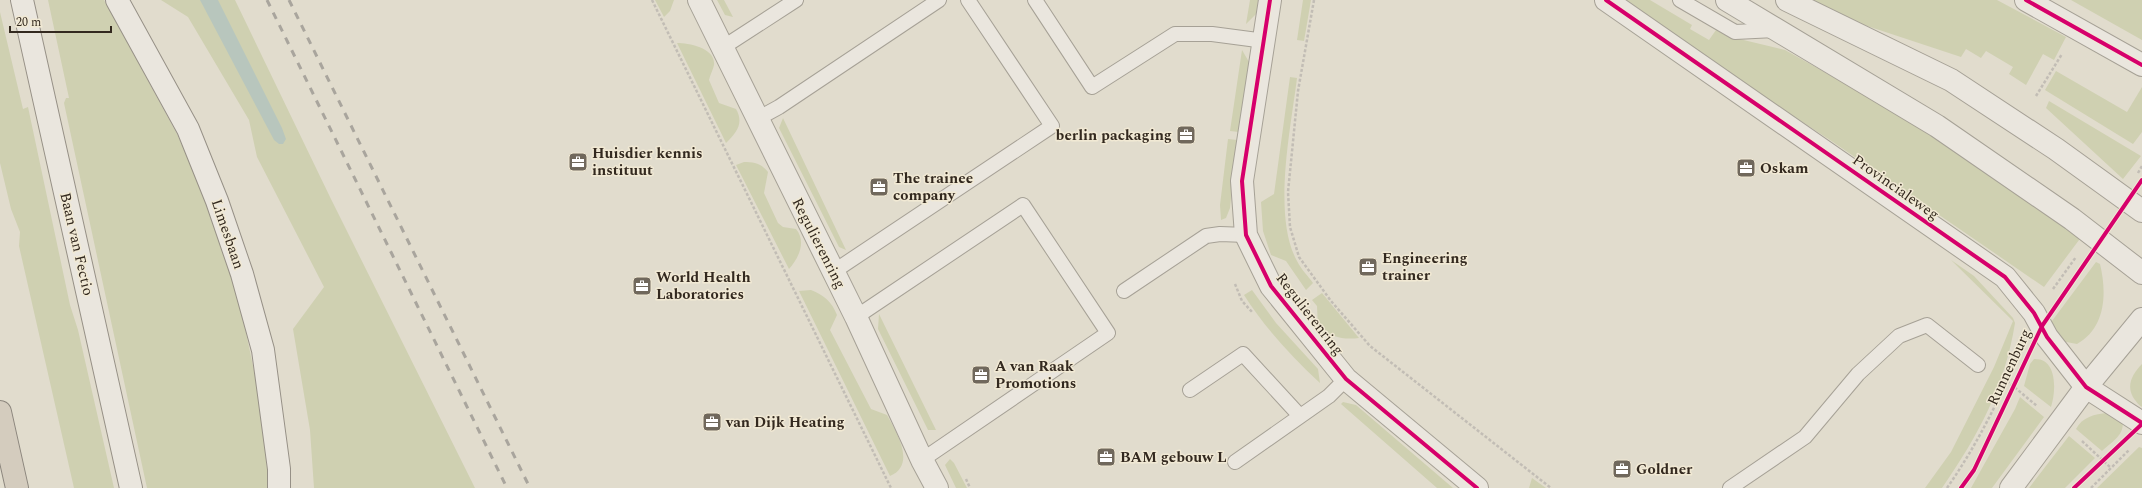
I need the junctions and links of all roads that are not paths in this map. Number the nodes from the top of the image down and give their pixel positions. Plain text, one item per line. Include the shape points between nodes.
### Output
1 (22, 0) edge
2 (117, 0) edge
3 (699, 0) edge
4 (796, 0) edge
5 (940, 0) edge
6 (968, 0) edge
7 (1035, 0) edge
8 (1270, 0) edge
9 (1606, 0) edge
10 (1680, 0) edge
11 (1726, 0) edge
12 (1787, 0) edge
13 (2026, 0) edge
14 (1775, 30) junction
15 (1265, 41) junction
16 (722, 48) junction
17 (2142, 65) edge
18 (757, 119) junction
19 (2142, 211) edge
20 (1246, 235) junction
21 (833, 272) junction
22 (2142, 273) edge
23 (1124, 291) dead end
24 (856, 317) junction
25 (2142, 320) edge
26 (1978, 365) dead end
27 (1346, 379) junction
28 (2086, 387) junction
29 (1190, 390) dead end
30 (0, 412) edge
31 (1300, 416) junction
32 (2142, 423) edge
33 (922, 460) junction
34 (1235, 462) dead end
35 (17, 488) edge
36 (131, 488) edge
37 (279, 488) edge
38 (937, 488) edge
39 (1477, 488) edge
40 (1730, 488) edge
41 (2011, 488) edge

1 - 36 street, Baan van Fectio
2 - 37 street, Limesbaan via 188,129 217,201 242,274 263,350 279,469
3 - 16 street, Regulierenring
4 - 16 lane
5 - 18 lane
6 - 21 lane via 1052,126
7 - 15 lane via 1092,87 1175,34 1212,34
8 - 15 street, Regulierenring
9 - 28 street, Provincialeweg via 2005,277 2034,313 2047,337
10 - 14 lane via 1735,32
11 - 14 street
12 - 19 street via 1951,80 2056,149
13 - 17 street
14 - 22 street via 1937,126 2087,230
15 - 20 street, Regulierenring via 1242,181
16 - 18 street, Regulierenring
18 - 21 street, Regulierenring
20 - 23 lane via 1206,236
20 - 27 street, Regulierenring via 1271,286
21 - 24 street, Regulierenring
24 - 33 street, Regulierenring
24 - 33 lane via 1023,205 1108,333
25 - 28 street
26 - 40 lane via 1927,325 1899,336 1858,374 1805,437
27 - 31 lane via 1329,396
27 - 39 street, Regulierenring
28 - 32 street, Provincialeweg
28 - 41 street
29 - 31 lane via 1243,354
30 - 35 highway
31 - 34 lane
33 - 38 street, Regulierenring

